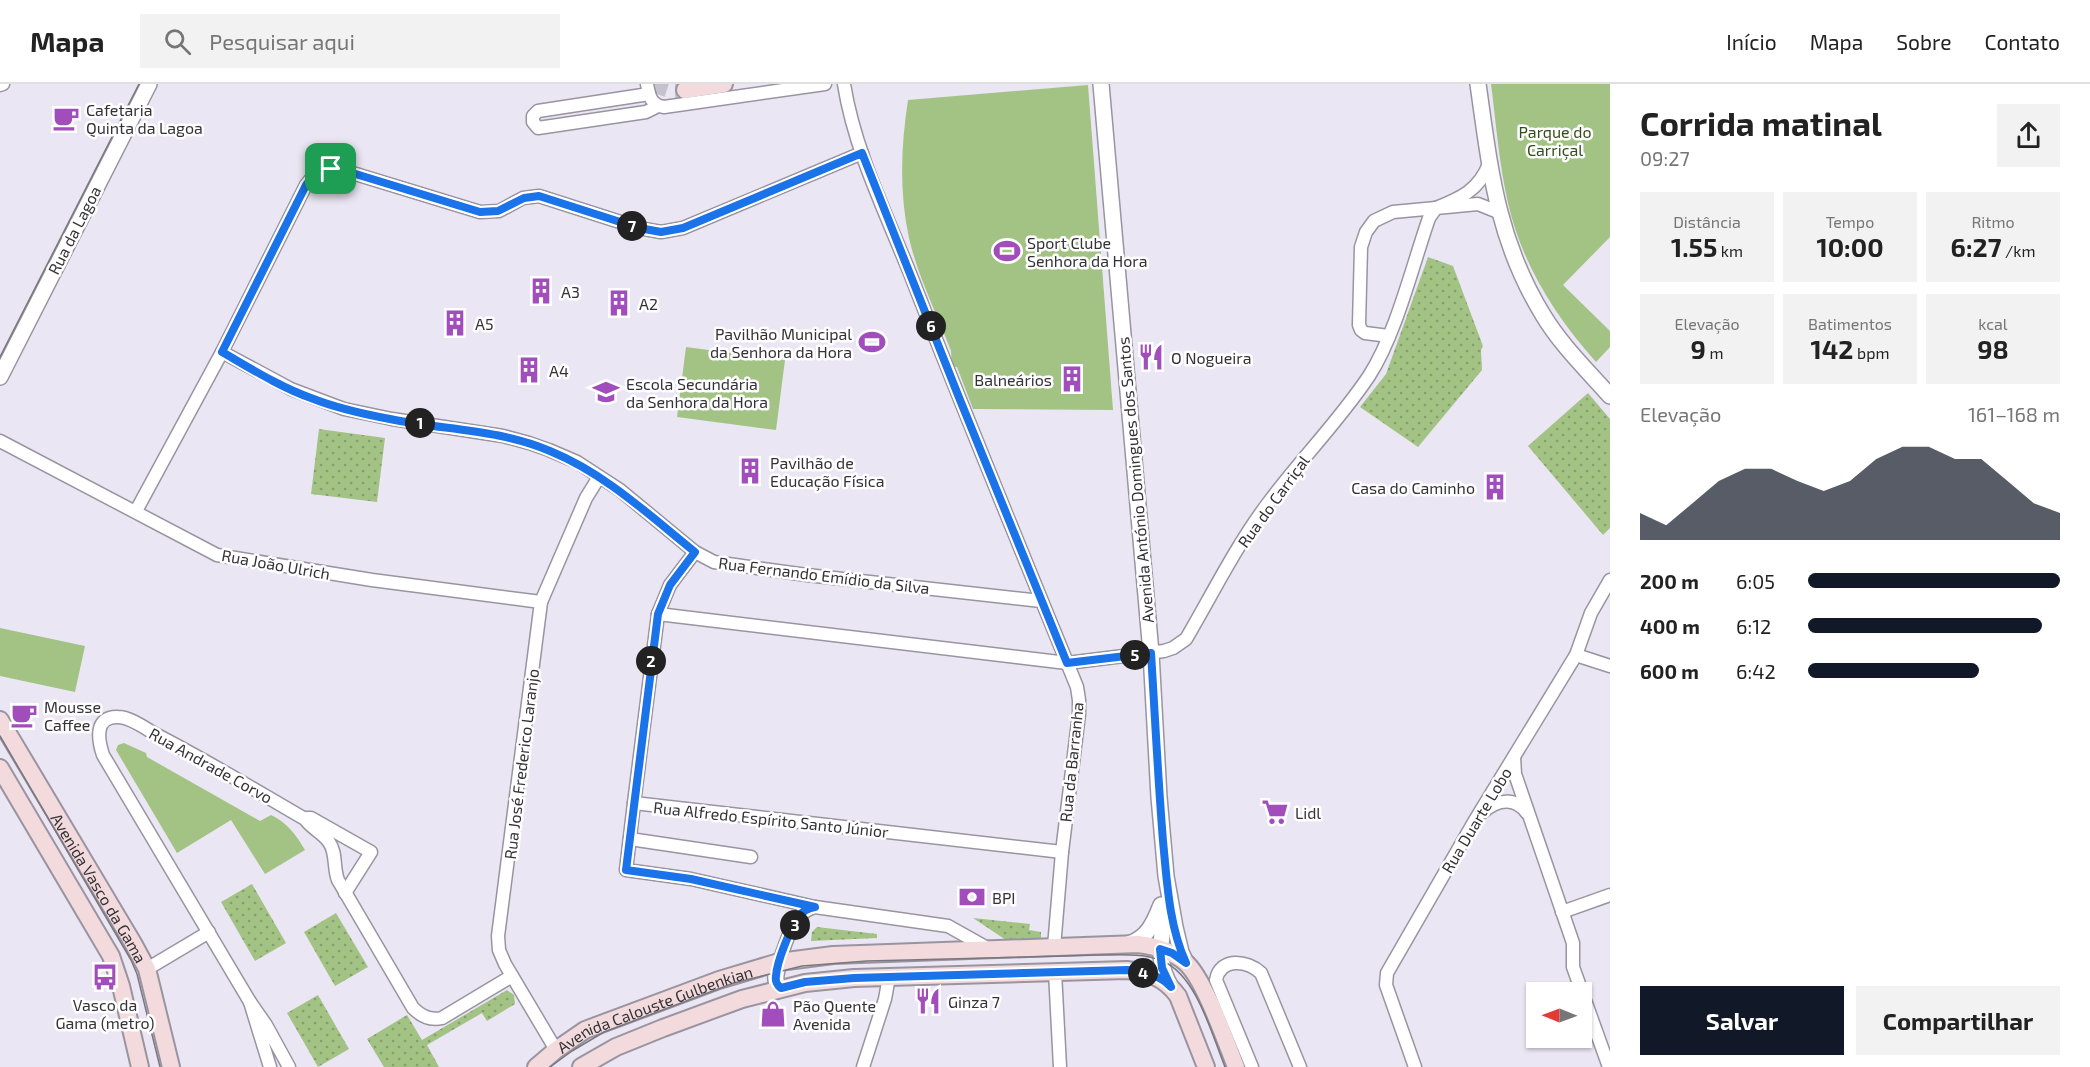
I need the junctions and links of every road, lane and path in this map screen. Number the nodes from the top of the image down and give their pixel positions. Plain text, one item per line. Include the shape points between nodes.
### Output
1 (149, 84) edge
2 (724, 84) edge
3 (825, 84) edge
4 (844, 84) edge
5 (1101, 84) edge
6 (1478, 84) edge
7 (648, 89) edge
8 (685, 90) dead end
9 (658, 106) junction
10 (862, 153) junction
11 (1489, 164) junction
12 (1436, 208) junction
13 (1498, 212) junction
14 (1389, 336) junction
15 (222, 352) junction
16 (0, 377) edge
17 (1610, 396) edge
18 (0, 441) edge
19 (599, 477) junction
20 (136, 511) junction
21 (695, 552) junction
22 (1610, 580) edge
23 (1041, 601) junction
24 (541, 602) junction
25 (658, 614) junction
26 (1151, 653) junction
27 (1576, 655) junction
28 (1067, 663) junction
29 (1610, 666) edge
30 (0, 720) edge
31 (1514, 757) junction
32 (0, 768) edge
33 (634, 803) junction
34 (1528, 814) junction
35 (305, 819) junction
36 (1474, 822) junction
37 (630, 839) junction
38 (1062, 852) junction
39 (751, 857) dead end
40 (1166, 876) junction
41 (345, 893) junction
42 (1610, 895) edge
43 (815, 907) junction
44 (1562, 912) junction
45 (209, 932) junction
46 (1126, 945) junction
47 (1054, 947) junction
48 (1160, 949) junction
49 (990, 950) junction
50 (779, 962) junction
51 (1186, 963) junction
52 (147, 969) junction
53 (1055, 972) junction
54 (512, 976) junction
55 (889, 977) junction
56 (1171, 987) junction
57 (781, 988) junction
58 (250, 1002) junction
59 (556, 1050) junction
60 (140, 1067) edge
61 (171, 1067) edge
62 (270, 1067) edge
63 (289, 1067) edge
64 (536, 1067) edge
65 (581, 1067) edge
66 (864, 1067) edge
67 (1060, 1067) edge
68 (1206, 1067) edge
69 (1236, 1067) edge
70 (1252, 1067) edge
71 (1300, 1067) edge
72 (1415, 1067) edge
73 (1610, 1067) edge

1 - 16 street, Rua da Lagoa
2 - 8 main road
3 - 9 street
4 - 10 street, Rua da Barranha
5 - 26 street, Avenida António Domingues dos Santos
6 - 11 street
7 - 9 street
7 - 9 street via 538,111 533,122 538,128 646,112
10 - 15 street via 683,228 661,232 539,196 524,198 498,211 480,212 387,183 321,170 306,185
10 - 23 street, Rua da Barranha
11 - 12 street via 1476,188
11 - 13 street
12 - 13 street via 1478,204
12 - 14 street, Rua do Carriçal via 1429,218
12 - 14 street via 1382,216 1374,221 1362,241 1359,325 1365,333
13 - 17 street via 1522,276 1544,317
14 - 26 street, Rua do Carriçal via 1369,375 1340,416 1252,525 1186,639 1173,648
15 - 19 street, Rua Fernando Emídio da Silva via 310,398 392,419 530,443 577,462
15 - 20 street
18 - 20 street, Rua João Ulrich
19 - 21 street, Rua Fernando Emídio da Silva
19 - 24 street, Rua José Frederico Laranjo
20 - 24 street, Rua João Ulrich via 217,555
21 - 23 street, Rua Fernando Emídio da Silva via 724,564
21 - 25 street, Rua Alfredo Espírito Santo Júnior via 670,585
22 - 27 street, Rua Duarte Lobo via 1591,613
23 - 28 street, Rua da Barranha
24 - 54 street, Rua José Frederico Laranjo via 498,936 499,950
25 - 28 street
25 - 33 street, Rua Alfredo Espírito Santo Júnior
26 - 28 street
26 - 40 street, Avenida António Domingues dos Santos
27 - 29 street
27 - 31 street, Rua Duarte Lobo
28 - 38 street, Rua da Barranha via 1079,700
30 - 52 main road, Avenida Vasco da Gama
31 - 34 street via 1515,774
31 - 36 street, Rua Duarte Lobo
32 - 60 main road, Avenida Vasco da Gama via 111,957
33 - 37 street
33 - 38 street, Rua Alfredo Espírito Santo Júnior
34 - 36 street via 1522,806 1504,801 1489,807
34 - 44 street
35 - 41 street, Rua Andrade Corvo via 330,843 335,872
35 - 41 street via 311,818 371,852
35 - 45 street, Rua Andrade Corvo via 128,720 108,718 102,723 98,734 103,755
36 - 72 street, Rua Duarte Lobo via 1385,978
37 - 39 street
37 - 43 street via 626,870 691,879
38 - 47 street, Rua da Barranha
40 - 46 street, Avenida António Domingues dos Santos via 1162,901 1151,927 1142,938
40 - 48 street
40 - 51 street, Avenida António Domingues dos Santos
41 - 54 street, Rua Andrade Corvo via 413,1008 429,1019 442,1018
42 - 44 street
43 - 49 street via 948,926
43 - 50 street via 799,916
44 - 73 street via 1573,942 1573,967
45 - 52 street
45 - 58 street, Rua Andrade Corvo
46 - 47 main road, Avenida Calouste Gulbenkian
46 - 48 main road, Avenida Calouste Gulbenkian
47 - 49 main road, Avenida Calouste Gulbenkian
48 - 51 main road, Avenida Calouste Gulbenkian
48 - 56 street via 1162,968
49 - 50 main road, Avenida Calouste Gulbenkian via 833,955
50 - 57 street via 776,980
50 - 59 main road, Avenida Calouste Gulbenkian via 601,1023
51 - 69 main road, Avenida Calouste Gulbenkian via 1205,993
52 - 61 main road, Avenida Vasco da Gama
53 - 55 main road, Avenida Calouste Gulbenkian
53 - 56 main road, Avenida Calouste Gulbenkian via 1130,970 1162,979
53 - 67 street
54 - 59 street, Rua José Frederico Laranjo
55 - 57 main road, Avenida Calouste Gulbenkian via 805,982
55 - 66 street
56 - 68 main road
57 - 65 main road, Avenida Calouste Gulbenkian via 634,1039
58 - 62 street, Rua Andrade Corvo
58 - 63 street, Rua Andrade Corvo
59 - 64 main road, Avenida Calouste Gulbenkian
70 - 71 street via 1216,980 1222,968 1238,963 1248,964 1261,973

